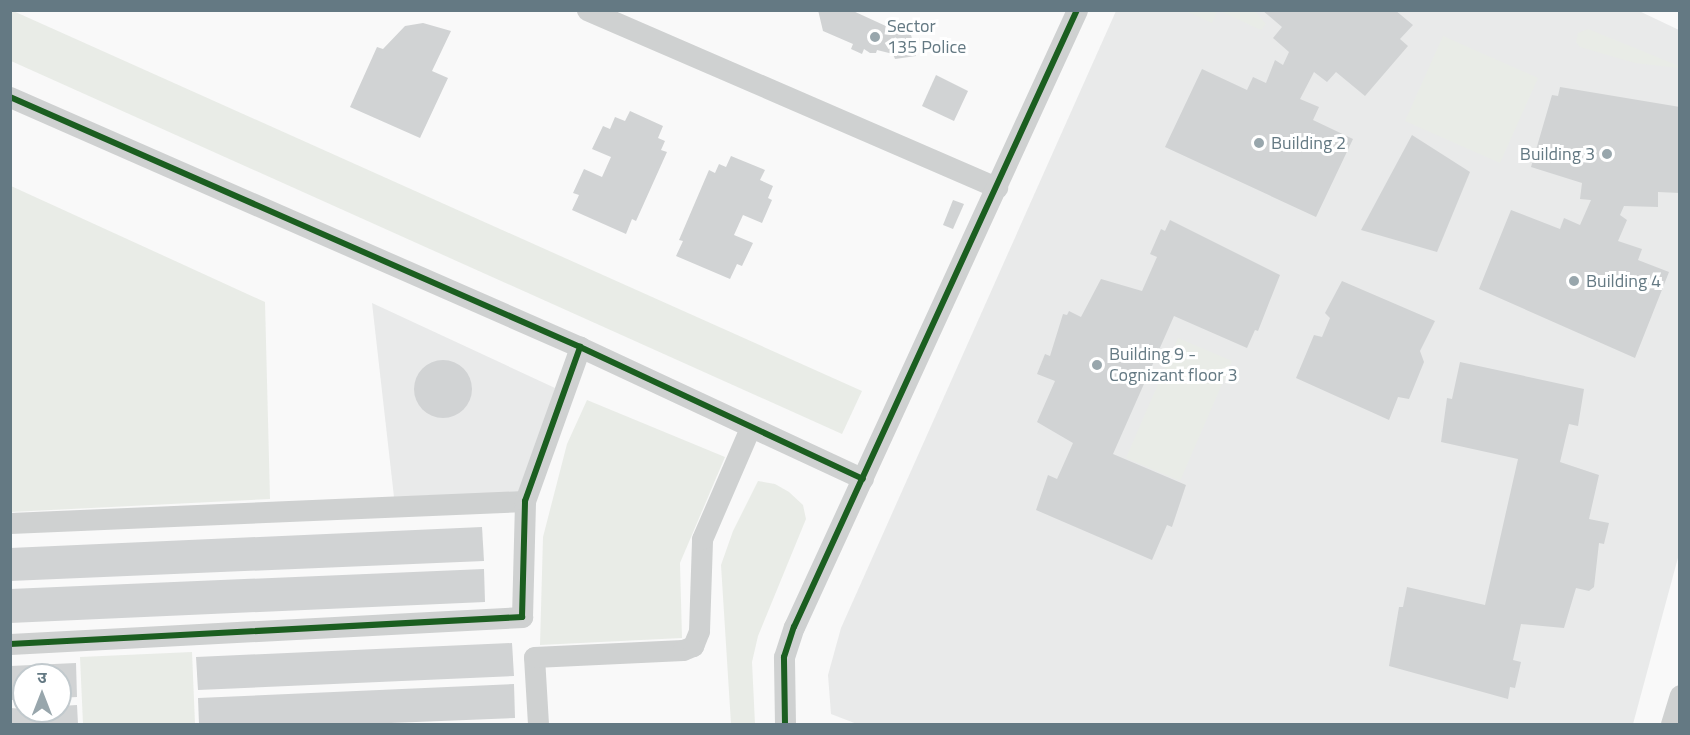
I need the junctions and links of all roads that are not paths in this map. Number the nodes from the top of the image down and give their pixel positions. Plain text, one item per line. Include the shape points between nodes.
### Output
1 (587, 10) edge
2 (1077, 10) edge
3 (10, 97) edge
4 (997, 187) junction
5 (580, 347) junction
6 (750, 428) junction
7 (863, 479) junction
8 (525, 501) junction
9 (10, 523) edge
10 (10, 644) edge
11 (1680, 695) edge
12 (538, 724) edge
13 (785, 724) edge
14 (1671, 724) edge

1 - 4 street
2 - 4 street
3 - 5 street
4 - 7 street
5 - 6 street
5 - 8 street
6 - 7 street
6 - 12 street via 702,539 699,631 693,645 683,650 534,657
7 - 13 street via 794,627 784,657
8 - 9 street
8 - 10 street via 522,617
11 - 14 street

